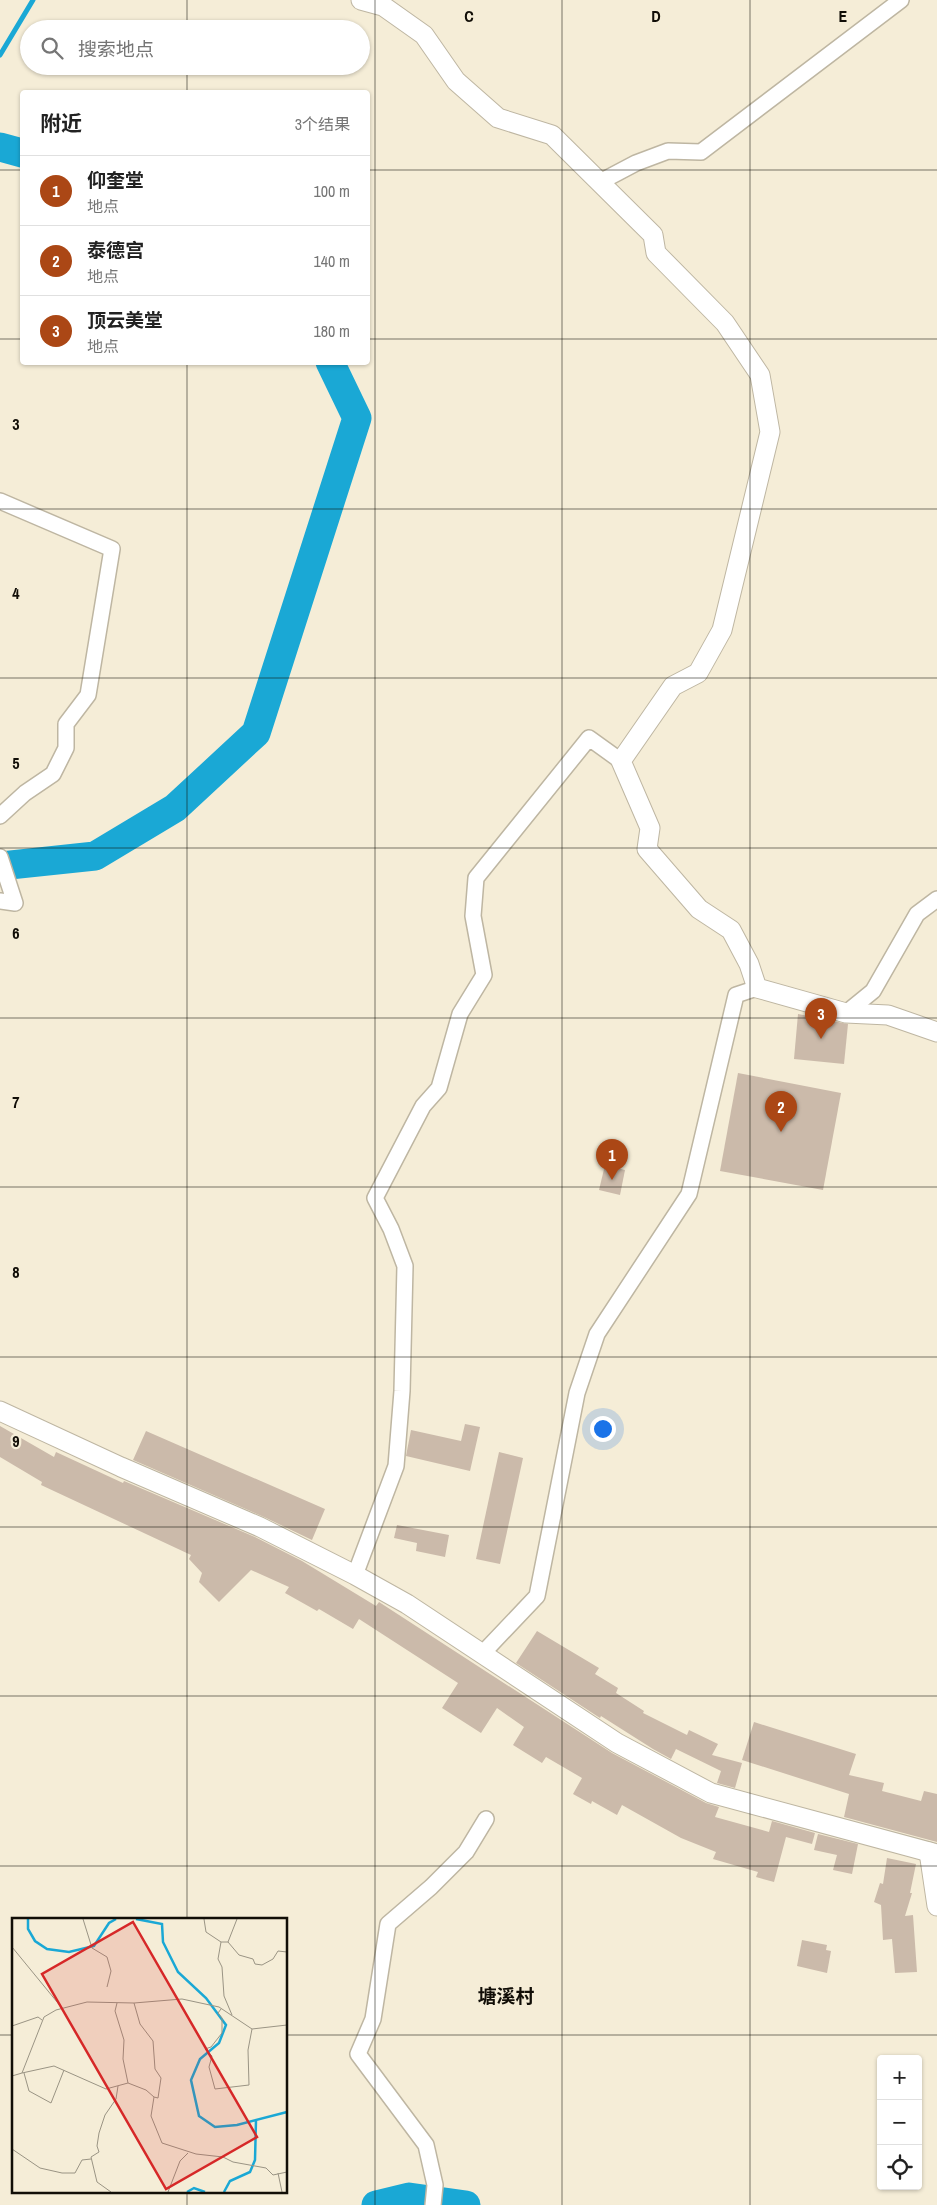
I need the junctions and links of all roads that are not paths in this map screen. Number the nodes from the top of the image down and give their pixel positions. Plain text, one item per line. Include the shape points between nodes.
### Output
1 (361, 0) edge
2 (902, 0) edge
3 (600, 182) junction
4 (0, 501) edge
5 (621, 761) junction
6 (0, 816) edge
7 (0, 857) edge
8 (937, 899) edge
9 (7, 902) edge
10 (757, 988) junction
11 (846, 1013) junction
12 (937, 1032) edge
13 (0, 1411) edge
14 (355, 1575) junction
15 (482, 1654) junction
16 (486, 1819) dead end
17 (933, 1853) edge
18 (937, 1906) edge
19 (433, 2205) edge

1 - 3 street via 383,6 424,35 456,81 498,118 552,135
2 - 3 street via 701,152 668,151
3 - 5 street via 653,235 656,253 730,331 760,375 770,432 722,630 698,673 673,686
4 - 6 street via 112,549 88,695 66,724 66,748 54,774 25,793
5 - 10 street via 650,828 647,849 699,909 731,930 749,964
5 - 14 street via 589,738 476,878 473,916 484,975 460,1014 439,1088 423,1106 375,1198 405,1266 402,1391 396,1466
7 - 9 street
8 - 11 street via 916,914 872,990
10 - 11 street
10 - 15 street via 736,995 689,1194 597,1334 577,1393 537,1596
11 - 12 street via 888,1015
13 - 14 street via 260,1527
14 - 15 street via 407,1604
15 - 17 street via 617,1743 711,1793
16 - 19 street via 466,1852 388,1924 372,2019 358,2054 426,2145 434,2185
17 - 18 street

